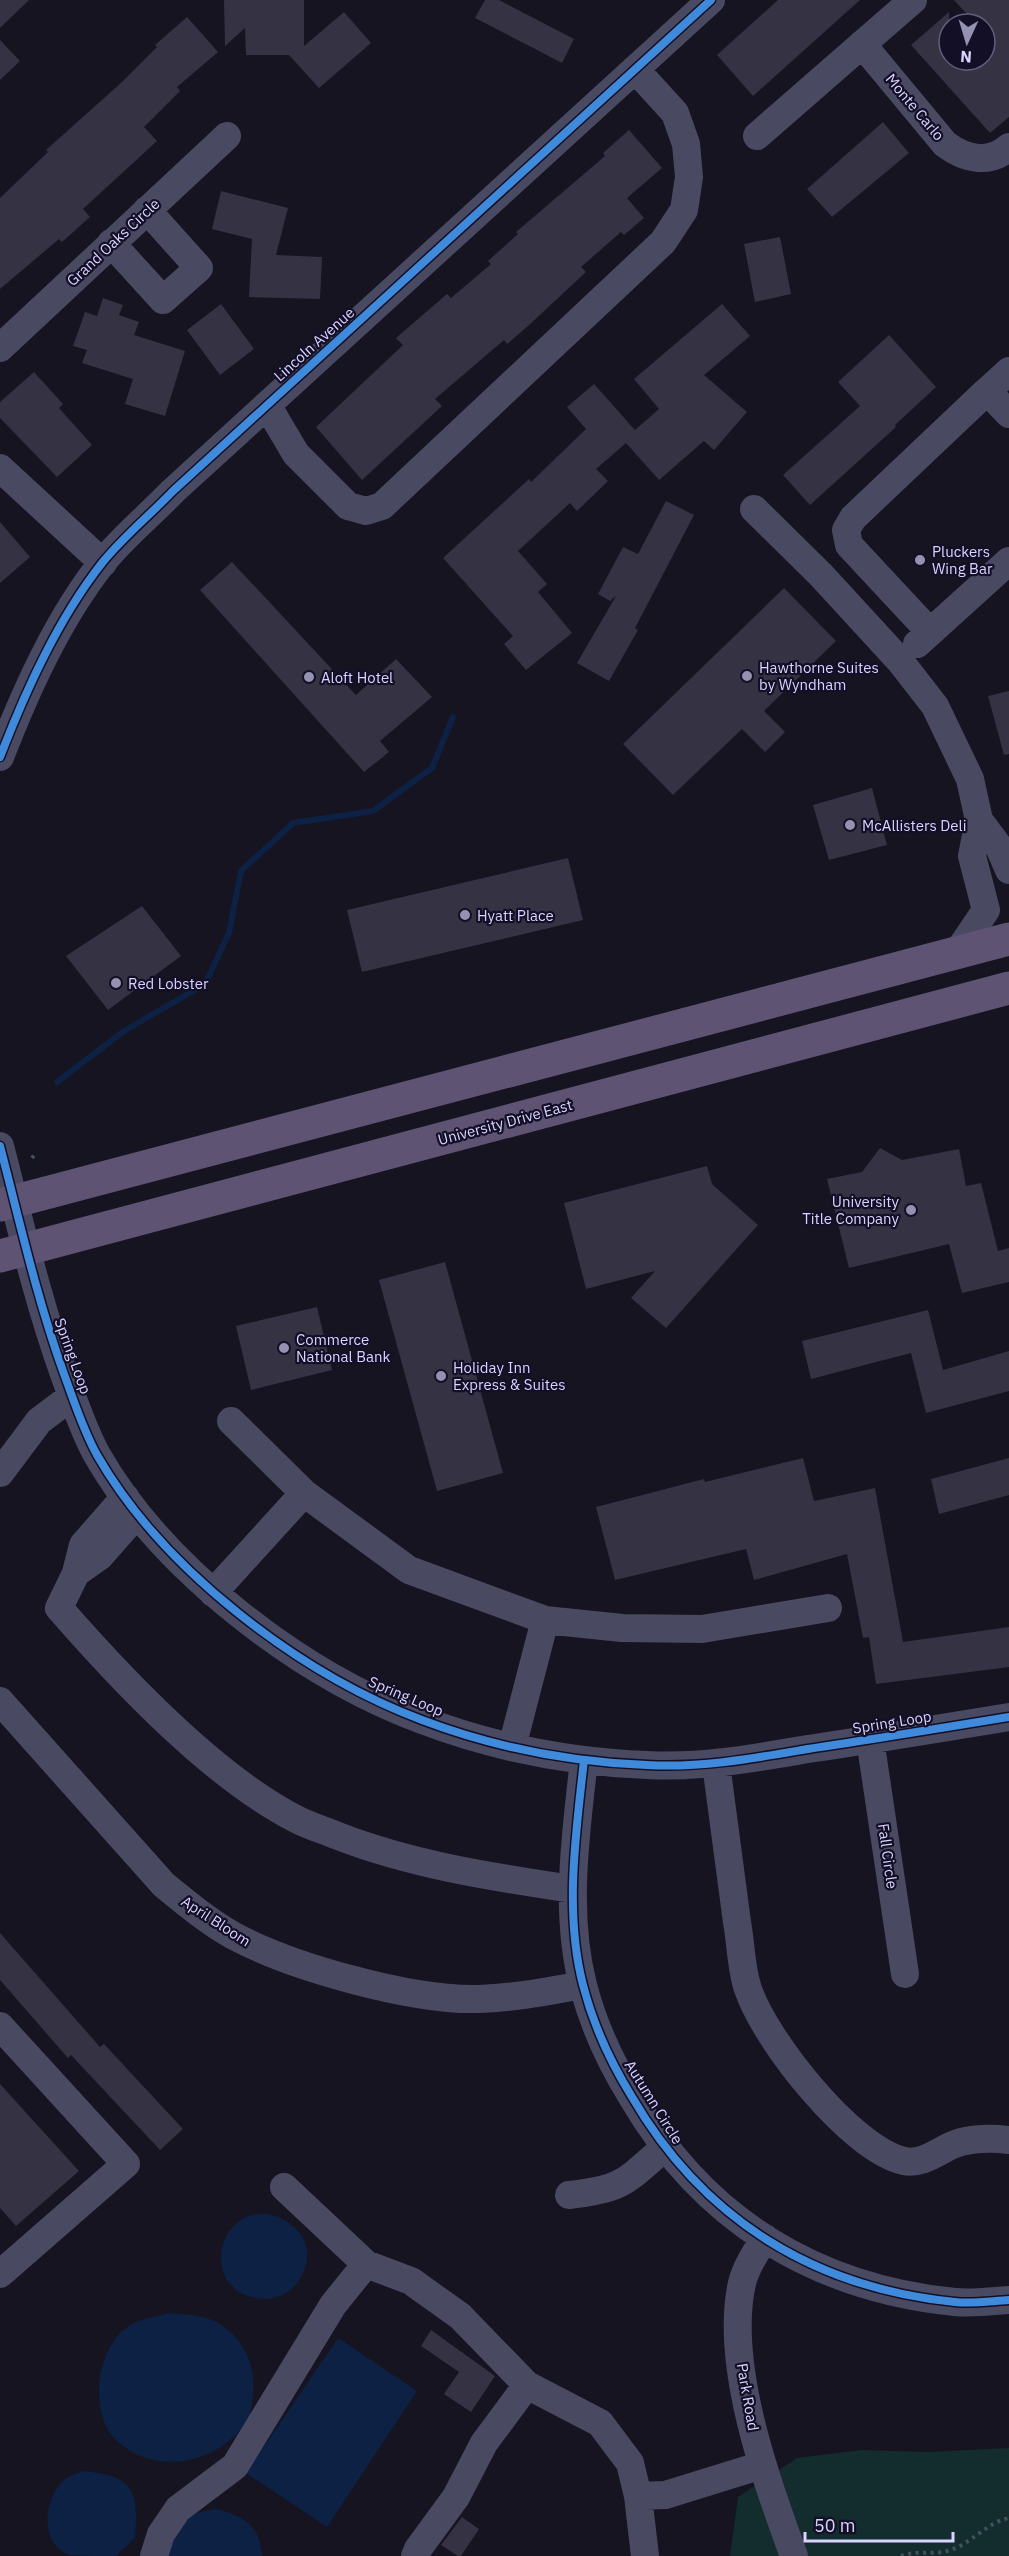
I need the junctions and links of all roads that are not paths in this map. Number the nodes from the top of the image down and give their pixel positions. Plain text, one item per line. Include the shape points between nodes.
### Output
1 (711, 0) edge
2 (913, 0) edge
3 (861, 44) junction
4 (635, 69) junction
5 (227, 136) dead end
6 (757, 136) dead end
7 (1009, 147) edge
8 (147, 210) junction
9 (111, 243) junction
10 (0, 348) edge
11 (1009, 371) edge
12 (987, 391) junction
13 (267, 405) junction
14 (1009, 414) edge
15 (0, 468) edge
16 (754, 509) dead end
17 (1009, 561) edge
18 (103, 563) junction
19 (930, 632) junction
20 (900, 661) junction
21 (0, 757) edge
22 (979, 820) junction
23 (1009, 870) edge
24 (1009, 939) edge
25 (957, 952) junction
26 (1009, 988) edge
27 (736, 1011) junction
28 (751, 1057) junction
29 (0, 1146) edge
30 (7, 1203) edge
31 (13, 1253) edge
32 (72, 1396) junction
33 (231, 1421) dead end
34 (0, 1473) edge
35 (304, 1493) junction
36 (131, 1505) junction
37 (213, 1593) junction
38 (828, 1608) dead end
39 (545, 1620) junction
40 (0, 1701) edge
41 (1009, 1717) edge
42 (870, 1739) junction
43 (512, 1747) junction
44 (584, 1760) junction
45 (716, 1764) junction
46 (572, 1889) junction
47 (905, 1974) dead end
48 (583, 1985) junction
49 (0, 2026) edge
50 (1009, 2140) edge
51 (664, 2148) junction
52 (284, 2187) dead end
53 (569, 2195) dead end
54 (765, 2238) junction
55 (366, 2264) junction
56 (3, 2265) edge
57 (1009, 2300) edge
58 (527, 2385) junction
59 (762, 2465) junction
60 (638, 2496) junction
61 (154, 2556) edge
62 (415, 2556) edge
63 (645, 2556) edge
64 (794, 2556) edge

1 - 4 street, Lincoln Avenue
2 - 3 street
3 - 6 street
3 - 7 street, Monte Carlo via 945,144 958,153 986,159
4 - 13 street, Lincoln Avenue
4 - 13 street via 675,112 686,144 689,177 684,210 663,242 382,506 366,511 348,506 296,454
5 - 8 street, Grand Oaks Circle
8 - 9 street, Grand Oaks Circle
8 - 9 street via 199,268 163,300
9 - 10 street, Grand Oaks Circle
11 - 12 street
12 - 14 street
12 - 19 street via 853,518 846,530 849,545
13 - 18 street, Lincoln Avenue via 173,491
15 - 18 street
16 - 20 street
17 - 19 street
18 - 21 street, Lincoln Avenue via 64,622 18,710
19 - 20 street
20 - 22 street via 936,706 970,778
22 - 23 street via 999,847
22 - 25 street via 972,856 986,910
24 - 25 main road
25 - 27 main road
26 - 28 main road, University Drive East
27 - 28 main road
27 - 30 main road
28 - 31 main road, University Drive East
29 - 30 street
30 - 31 street, Spring Loop
31 - 32 street, Spring Loop via 48,1328
32 - 34 street via 39,1421
32 - 36 street, Spring Loop via 96,1454
33 - 35 street
35 - 37 street
35 - 39 street via 409,1570
36 - 37 street, Spring Loop
36 - 46 street via 100,1556 76,1573 59,1608 100,1655 196,1747 244,1786 296,1820 372,1849 437,1866
37 - 43 street, Spring Loop via 282,1645 374,1699 423,1720
38 - 39 street via 702,1629 622,1628
39 - 43 street
40 - 48 street, April Bloom via 164,1885 233,1935 269,1952 408,1992 477,1999
41 - 42 street, Spring Loop
42 - 45 street, Spring Loop
42 - 47 street, Fall Circle
43 - 44 street, Spring Loop
44 - 45 street, Spring Loop via 648,1766
44 - 46 street, Autumn Circle
45 - 50 street via 748,1989 808,2085 838,2118 892,2157 907,2162 923,2160 956,2143
46 - 48 street, Autumn Circle
48 - 51 street, Autumn Circle via 621,2079
49 - 56 street via 126,2164
51 - 53 street via 622,2185
51 - 54 street, Autumn Circle via 727,2213
52 - 55 street
54 - 57 street, Autumn Circle via 813,2265 892,2293 957,2303
54 - 59 street, Park Road via 742,2283 740,2310 745,2392
55 - 58 street via 411,2281 460,2316
55 - 61 street via 333,2305 235,2466 178,2509 161,2534
58 - 60 street via 600,2423 630,2463
58 - 62 street via 484,2443 456,2497
59 - 60 street via 665,2495
59 - 64 street, Park Road
60 - 63 street

